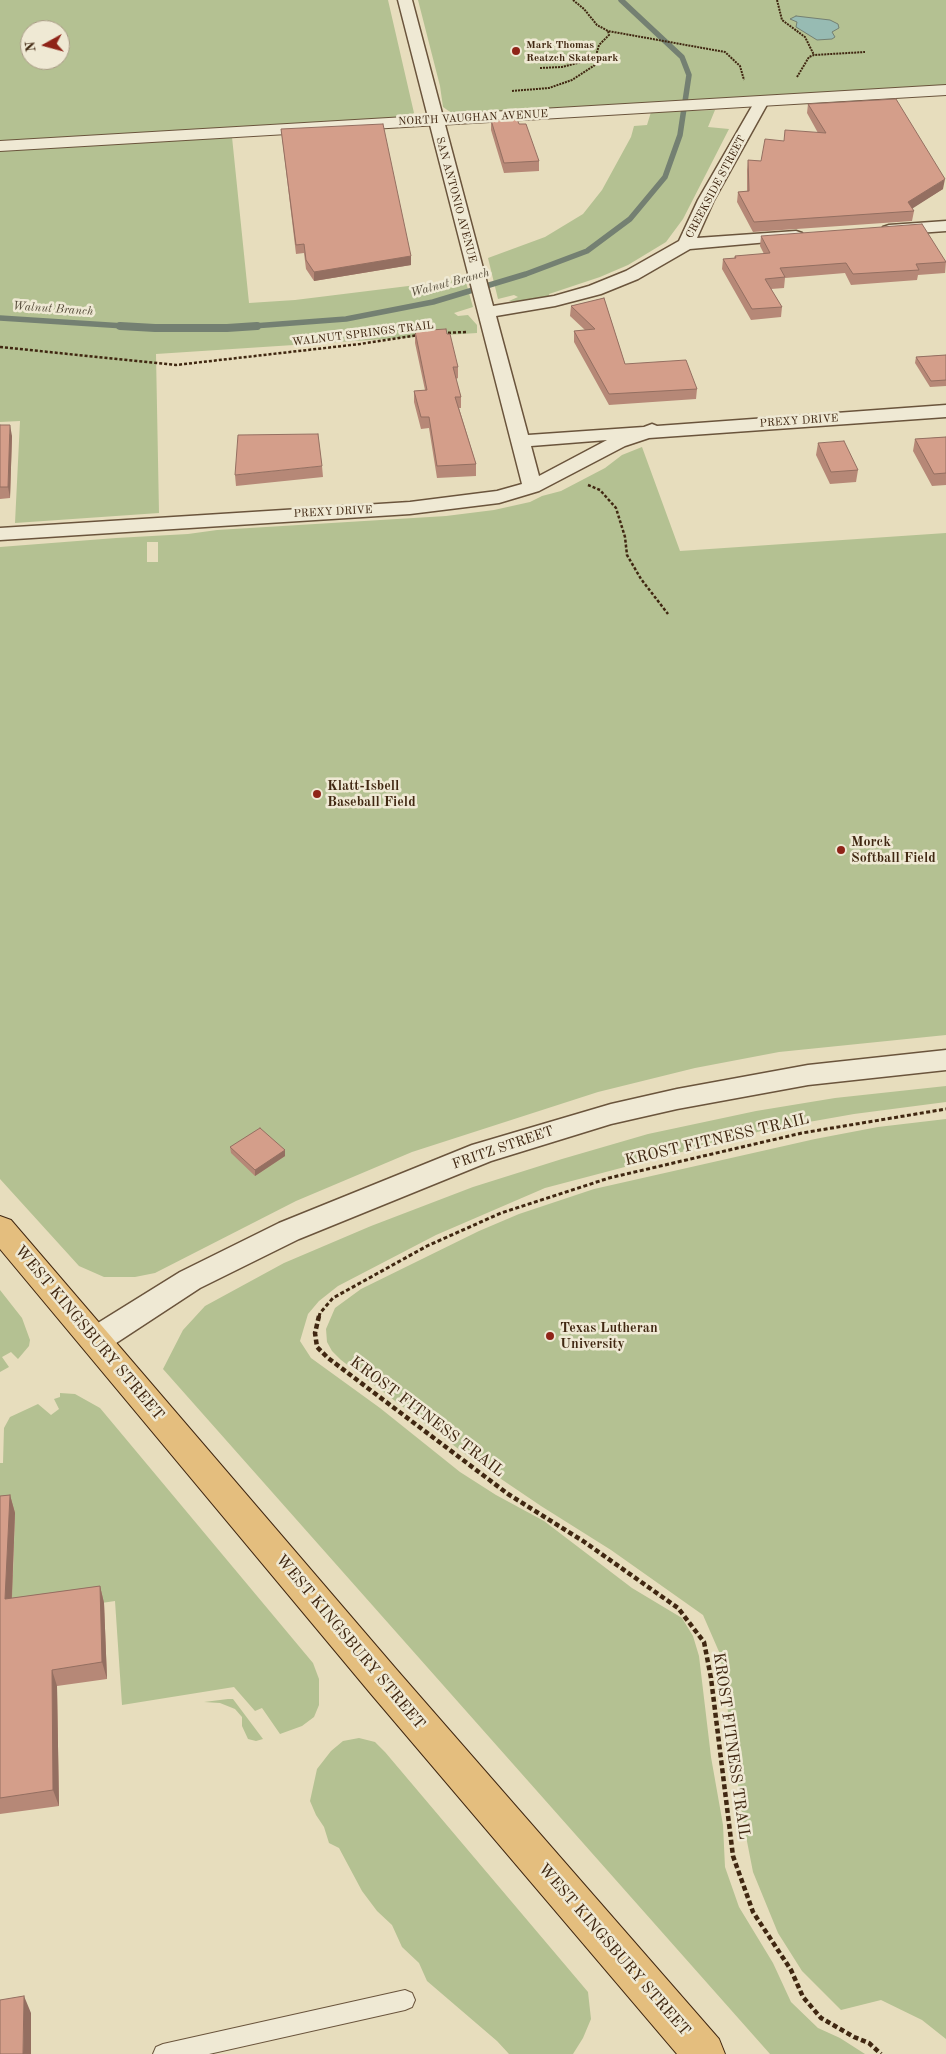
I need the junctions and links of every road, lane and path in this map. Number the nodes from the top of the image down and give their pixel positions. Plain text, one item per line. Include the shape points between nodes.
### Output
1 (405, 0) edge
2 (573, 0) edge
3 (777, 0) edge
4 (608, 31) junction
5 (865, 52) dead end
6 (814, 55) junction
7 (598, 58) junction
8 (540, 68) dead end
9 (796, 79) dead end
10 (946, 90) edge
11 (509, 92) dead end
12 (752, 101) junction
13 (435, 120) junction
14 (0, 146) edge
15 (946, 226) edge
16 (869, 232) edge
17 (811, 235) edge
18 (686, 244) junction
19 (486, 312) junction
20 (490, 331) junction
21 (426, 334) edge
22 (436, 334) edge
23 (0, 347) edge
24 (946, 411) edge
25 (652, 430) junction
26 (519, 441) junction
27 (560, 472) junction
28 (532, 487) junction
29 (0, 534) edge
30 (668, 614) dead end
31 (946, 1060) edge
32 (946, 1109) edge
33 (0, 1228) edge
34 (96, 1340) junction
35 (404, 2000) dead end
36 (163, 2054) edge
37 (704, 2054) edge
38 (881, 2054) edge

1 - 13 street, SAN ANTONIO AVENUE
2 - 4 path via 597,25
3 - 6 path via 782,20 805,37
4 - 7 path via 609,36 599,45
4 - 12 path via 724,52 740,66
5 - 6 path
6 - 9 path via 809,57
7 - 8 path via 562,67
7 - 11 path via 595,65 572,80 549,88
10 - 12 street, NORTH VAUGHAN AVENUE
12 - 13 street, NORTH VAUGHAN AVENUE
12 - 18 street, CREEKSIDE STREET
13 - 14 street, NORTH VAUGHAN AVENUE
13 - 19 street, SAN ANTONIO AVENUE
15 - 16 street
17 - 18 street
18 - 19 street, CREEKSIDE STREET via 632,275 595,290 555,301
19 - 20 street, SAN ANTONIO AVENUE
20 - 22 path, WALNUT SPRINGS TRAIL
20 - 26 street, SAN ANTONIO AVENUE
21 - 23 path, WALNUT SPRINGS TRAIL via 176,365
24 - 25 street, PREXY DRIVE
25 - 26 street, PREXY DRIVE
25 - 27 street, PREXY DRIVE via 618,442
26 - 28 street, SAN ANTONIO AVENUE
27 - 28 street, PREXY DRIVE
27 - 30 path via 600,490 616,508 627,555
28 - 29 street, PREXY DRIVE via 499,497 410,508
31 - 34 street, FRITZ STREET via 808,1075 677,1099 611,1114 482,1153 281,1235 190,1280
32 - 38 path, KROST FITNESS TRAIL via 802,1133 609,1178 544,1198 435,1243 365,1279 333,1298 320,1313 315,1333 317,1347 328,1358 508,1494 583,1541 678,1608 704,1642 733,1856 753,1912 791,1970 804,1997 821,2018 869,2043
33 - 34 main road, WEST KINGSBURY STREET
34 - 37 main road, WEST KINGSBURY STREET
35 - 36 lane

